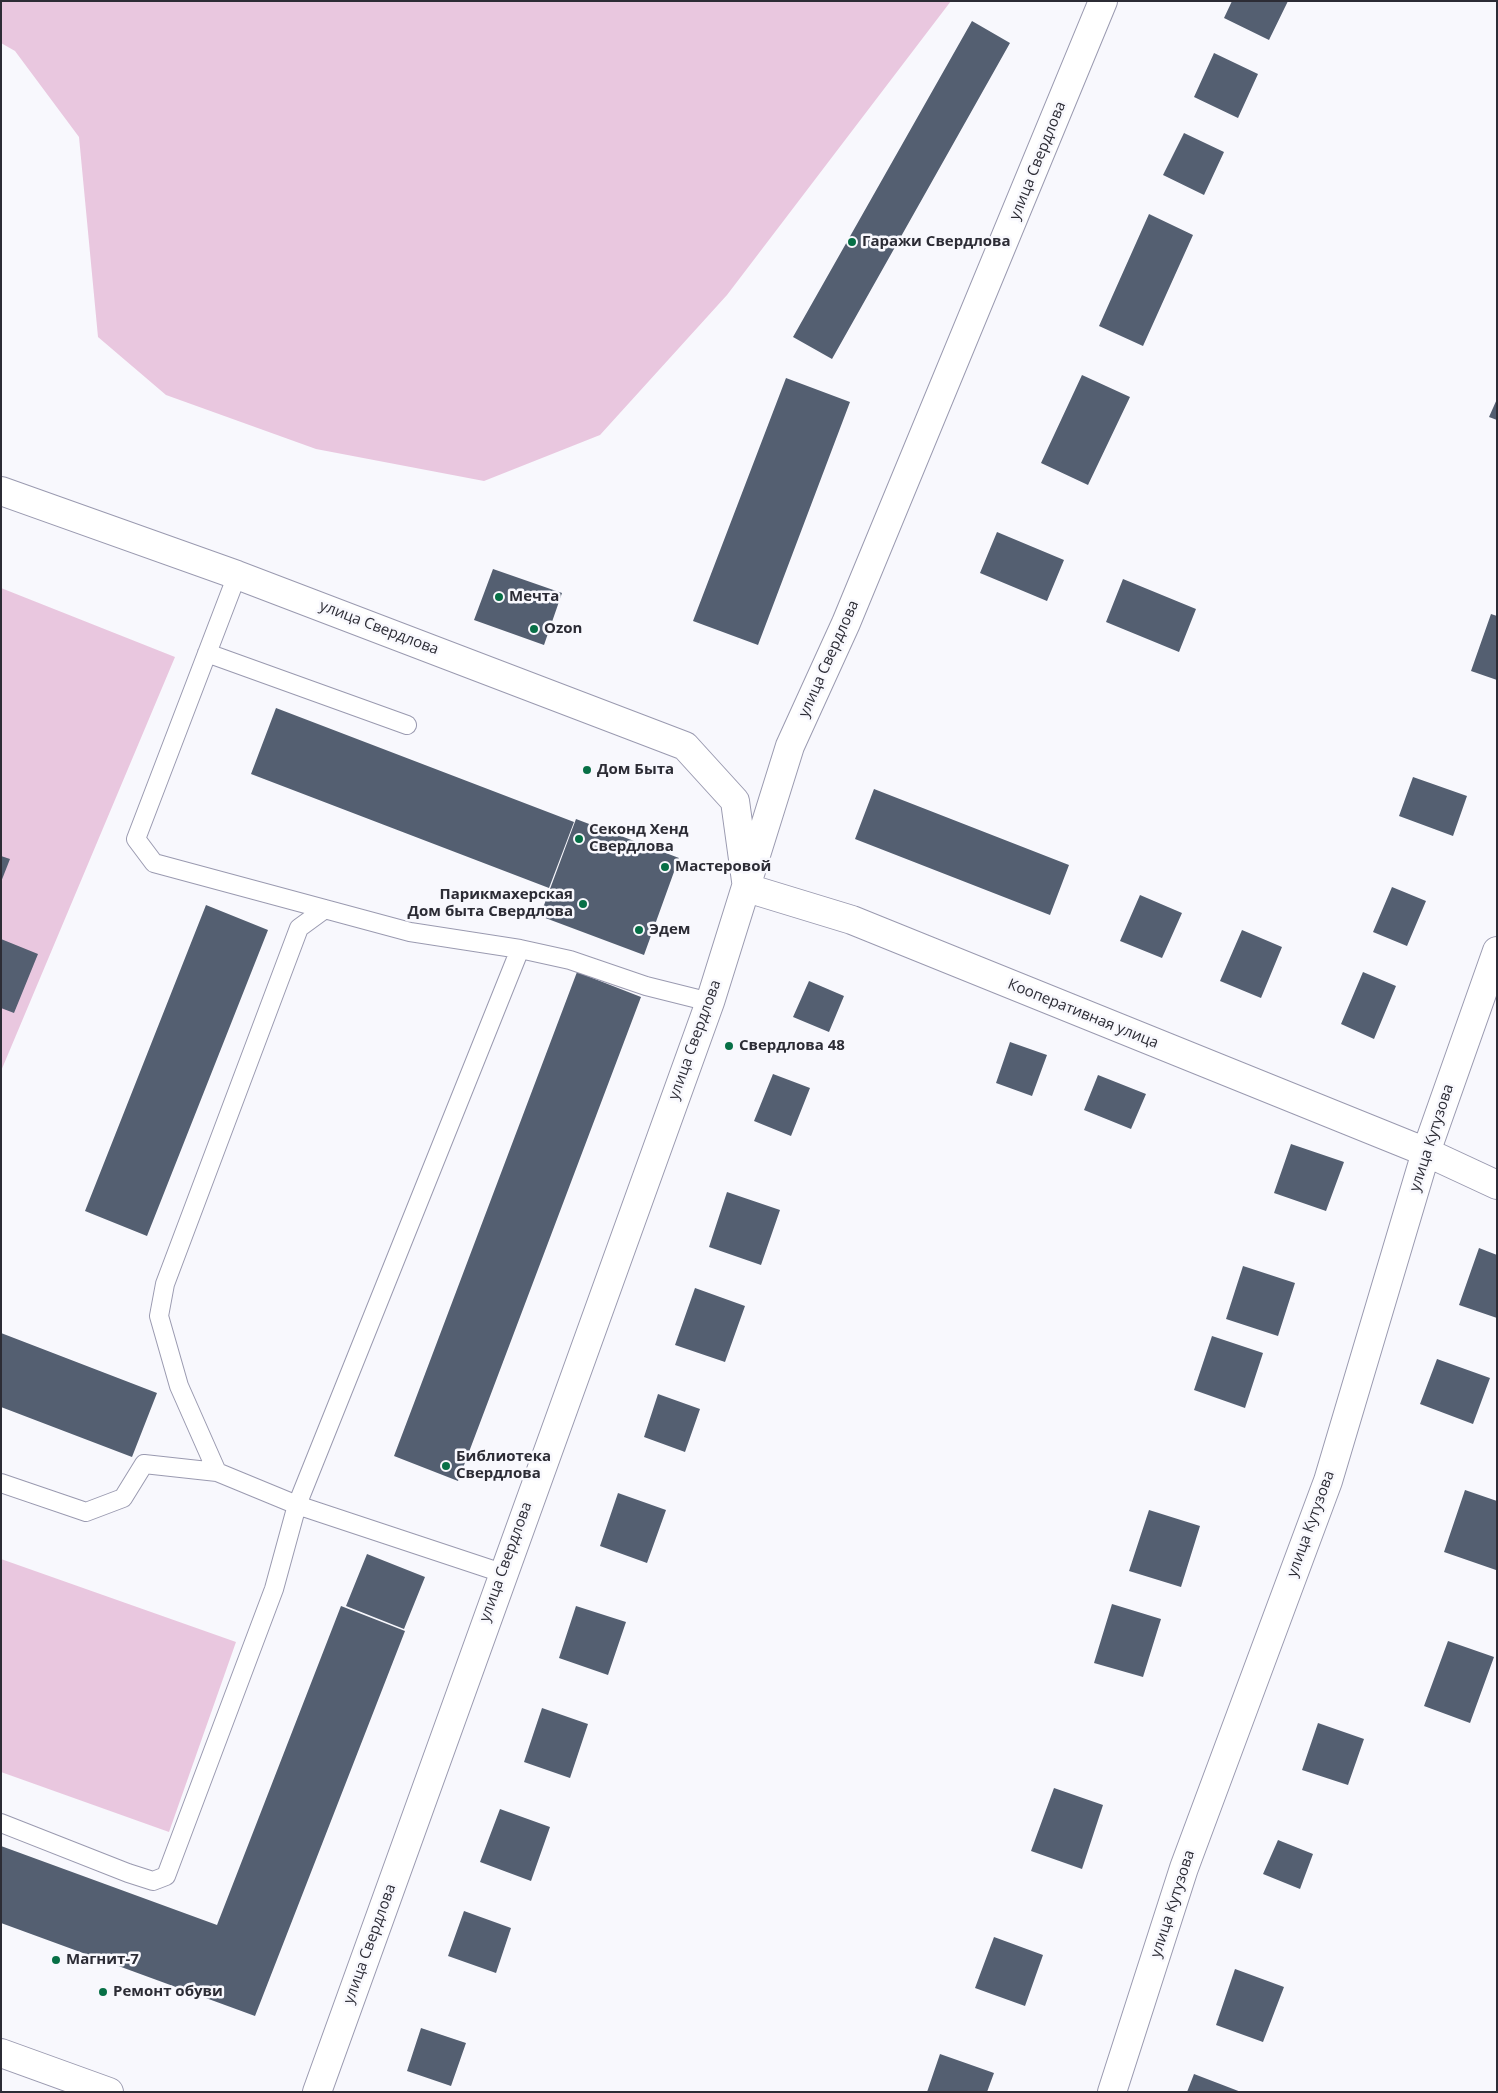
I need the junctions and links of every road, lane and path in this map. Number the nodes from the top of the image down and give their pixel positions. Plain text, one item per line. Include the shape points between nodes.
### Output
1 (1104, 1) edge
2 (1, 491) edge
3 (237, 575) junction
4 (207, 653) junction
5 (407, 725) dead end
6 (747, 888) junction
7 (325, 909) junction
8 (520, 949) junction
9 (1497, 952) edge
10 (710, 1002) junction
11 (1426, 1152) junction
12 (1497, 1184) edge
13 (217, 1472) junction
14 (1, 1483) edge
15 (297, 1506) junction
16 (502, 1573) junction
17 (1, 1823) edge
18 (2, 2054) edge
19 (109, 2092) edge
20 (316, 2092) edge
21 (1112, 2092) edge

1 - 6 street, улица Свердлова via 846,623 790,746
2 - 3 street, улица Свердлова
3 - 4 lane
3 - 6 street, улица Свердлова via 685,746 735,801
4 - 5 lane
4 - 7 lane via 136,838 154,864
6 - 10 street, улица Свердлова
6 - 11 street, Кооперативная улица via 852,920
7 - 8 lane via 410,932
7 - 13 lane via 299,928 165,1284 159,1316 179,1386
8 - 10 lane via 570,960 646,986
8 - 15 lane
9 - 11 street, улица Кутузова
10 - 16 street, улица Свердлова
11 - 12 street, Кооперативная улица
11 - 21 street, улица Кутузова via 1328,1481 1184,1868
13 - 14 lane via 144,1464 123,1498 86,1512
13 - 15 lane
15 - 16 lane
15 - 17 lane via 274,1589 166,1876 153,1881 128,1873
16 - 20 street, улица Свердлова
18 - 19 street

